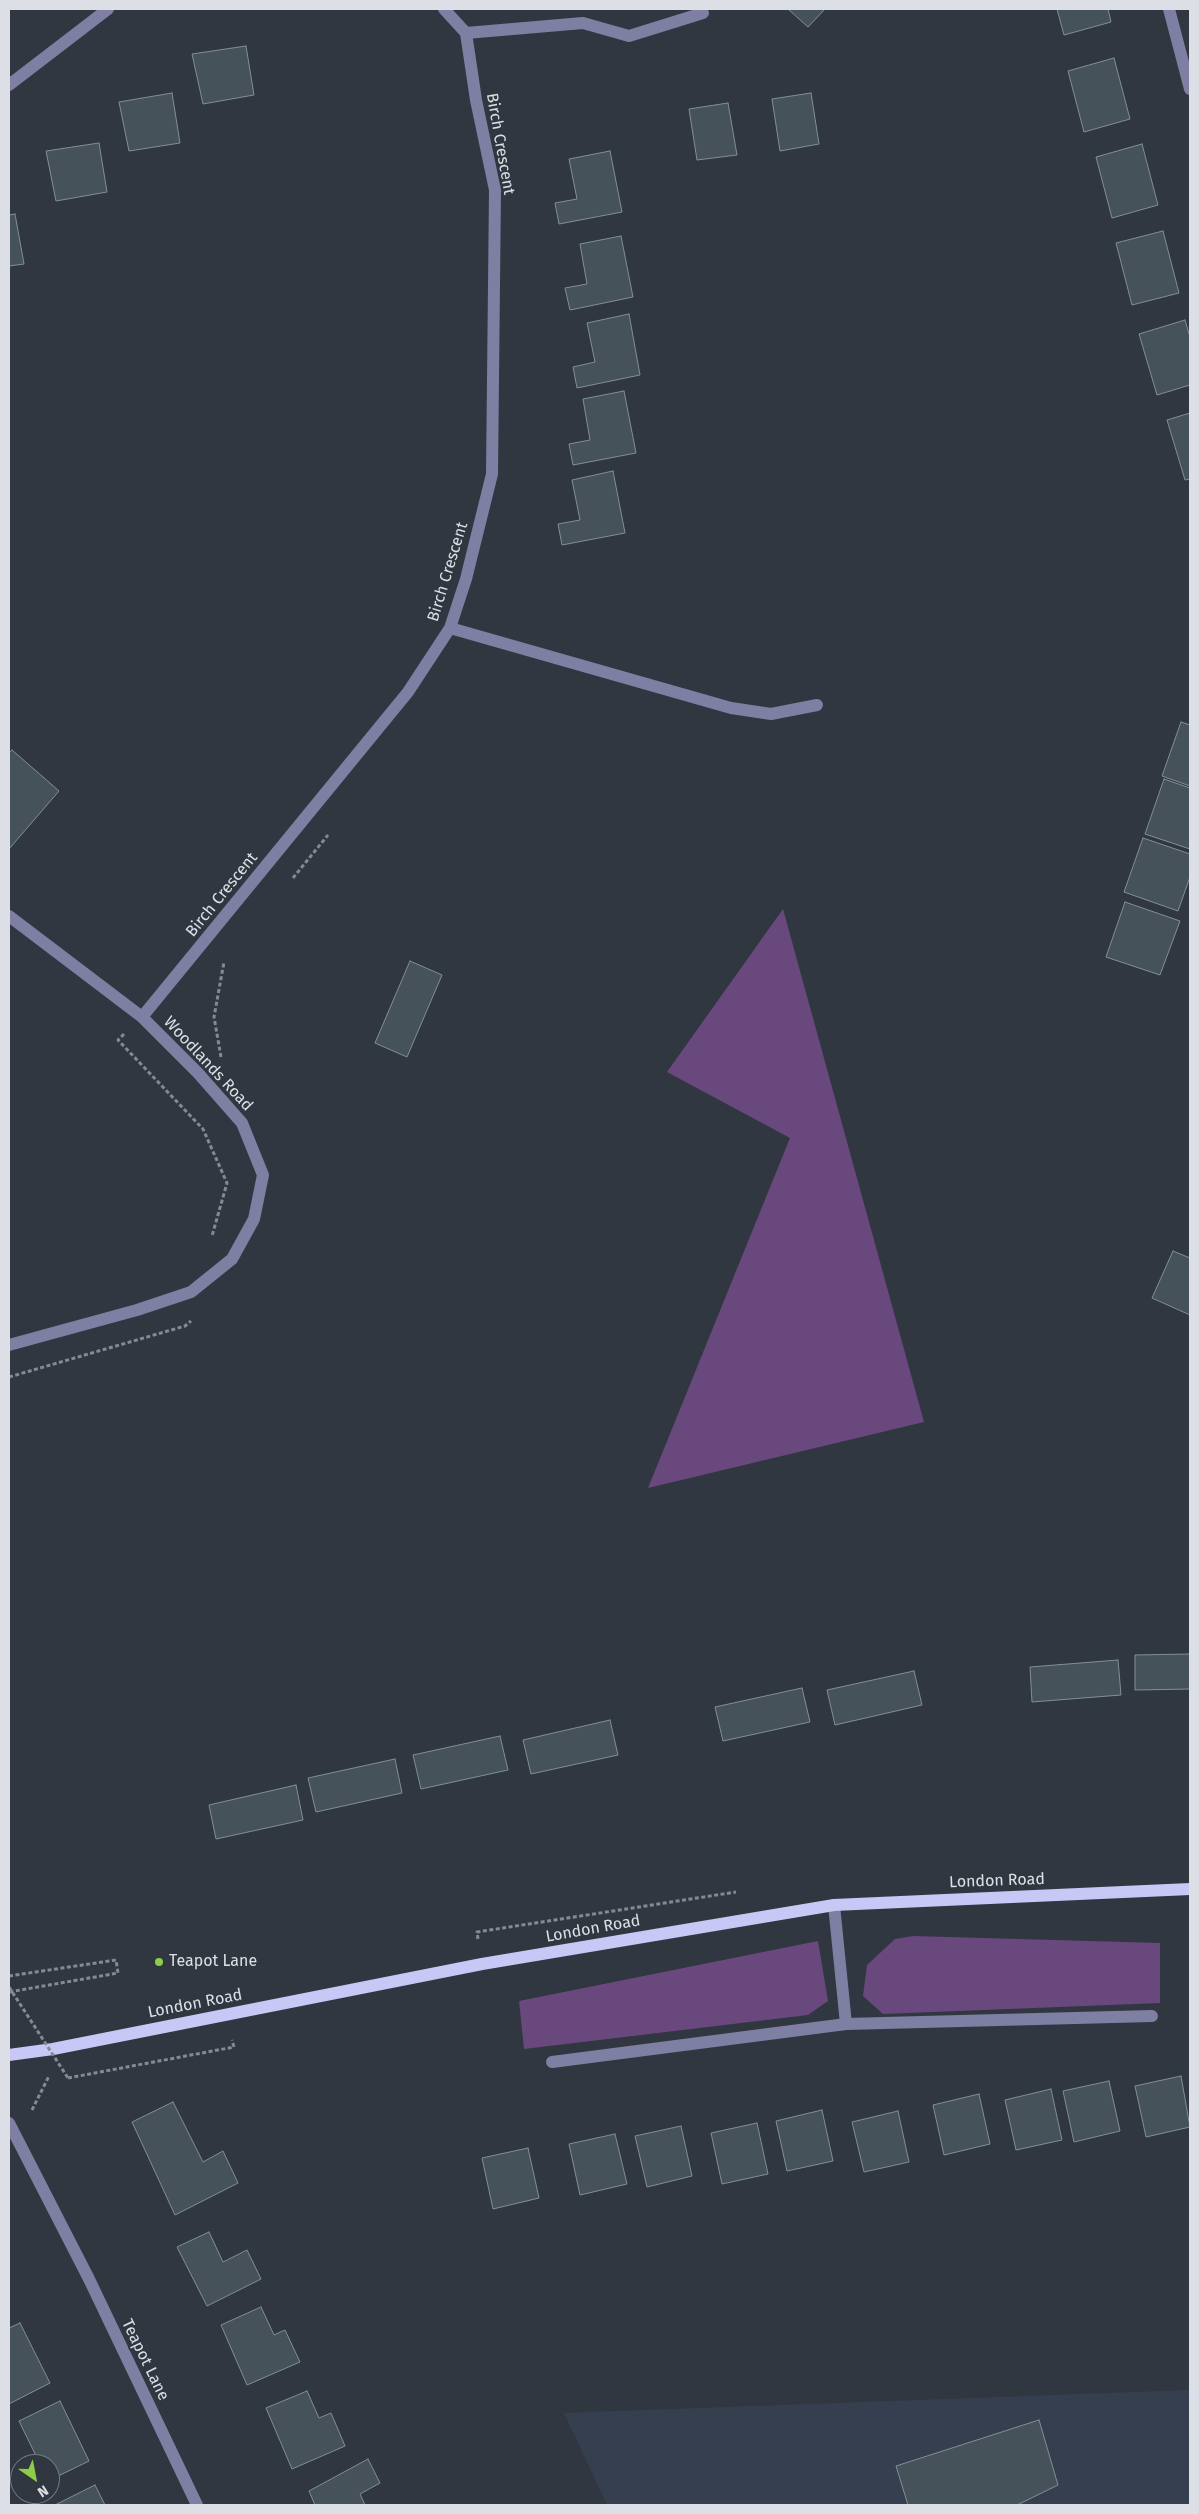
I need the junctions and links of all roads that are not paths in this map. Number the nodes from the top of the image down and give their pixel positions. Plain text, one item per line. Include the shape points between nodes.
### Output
1 (108, 9) edge
2 (444, 9) edge
3 (1169, 9) edge
4 (703, 14) dead end
5 (466, 33) junction
6 (9, 85) edge
7 (1190, 89) edge
8 (450, 628) junction
9 (817, 705) dead end
10 (9, 916) edge
11 (142, 1017) junction
12 (9, 1345) edge
13 (1190, 1890) edge
14 (834, 1904) junction
15 (1152, 2016) dead end
16 (846, 2024) junction
17 (9, 2055) edge
18 (552, 2062) dead end
19 (9, 2122) edge
20 (197, 2505) edge

1 - 6 street
2 - 5 street
3 - 7 street
4 - 5 street via 629,36 583,23
5 - 8 street, Birch Crescent via 495,190 492,474 466,579
8 - 9 street via 731,708 772,714
8 - 11 street, Birch Crescent via 408,692
10 - 11 street, Woodlands Road
11 - 12 street, Woodlands Road via 242,1124 263,1175 254,1219 232,1259 191,1292
13 - 14 main road, London Road
14 - 16 street
14 - 17 main road, London Road via 482,1964
15 - 16 street
16 - 18 street
19 - 20 street, Teapot Lane via 89,2279

